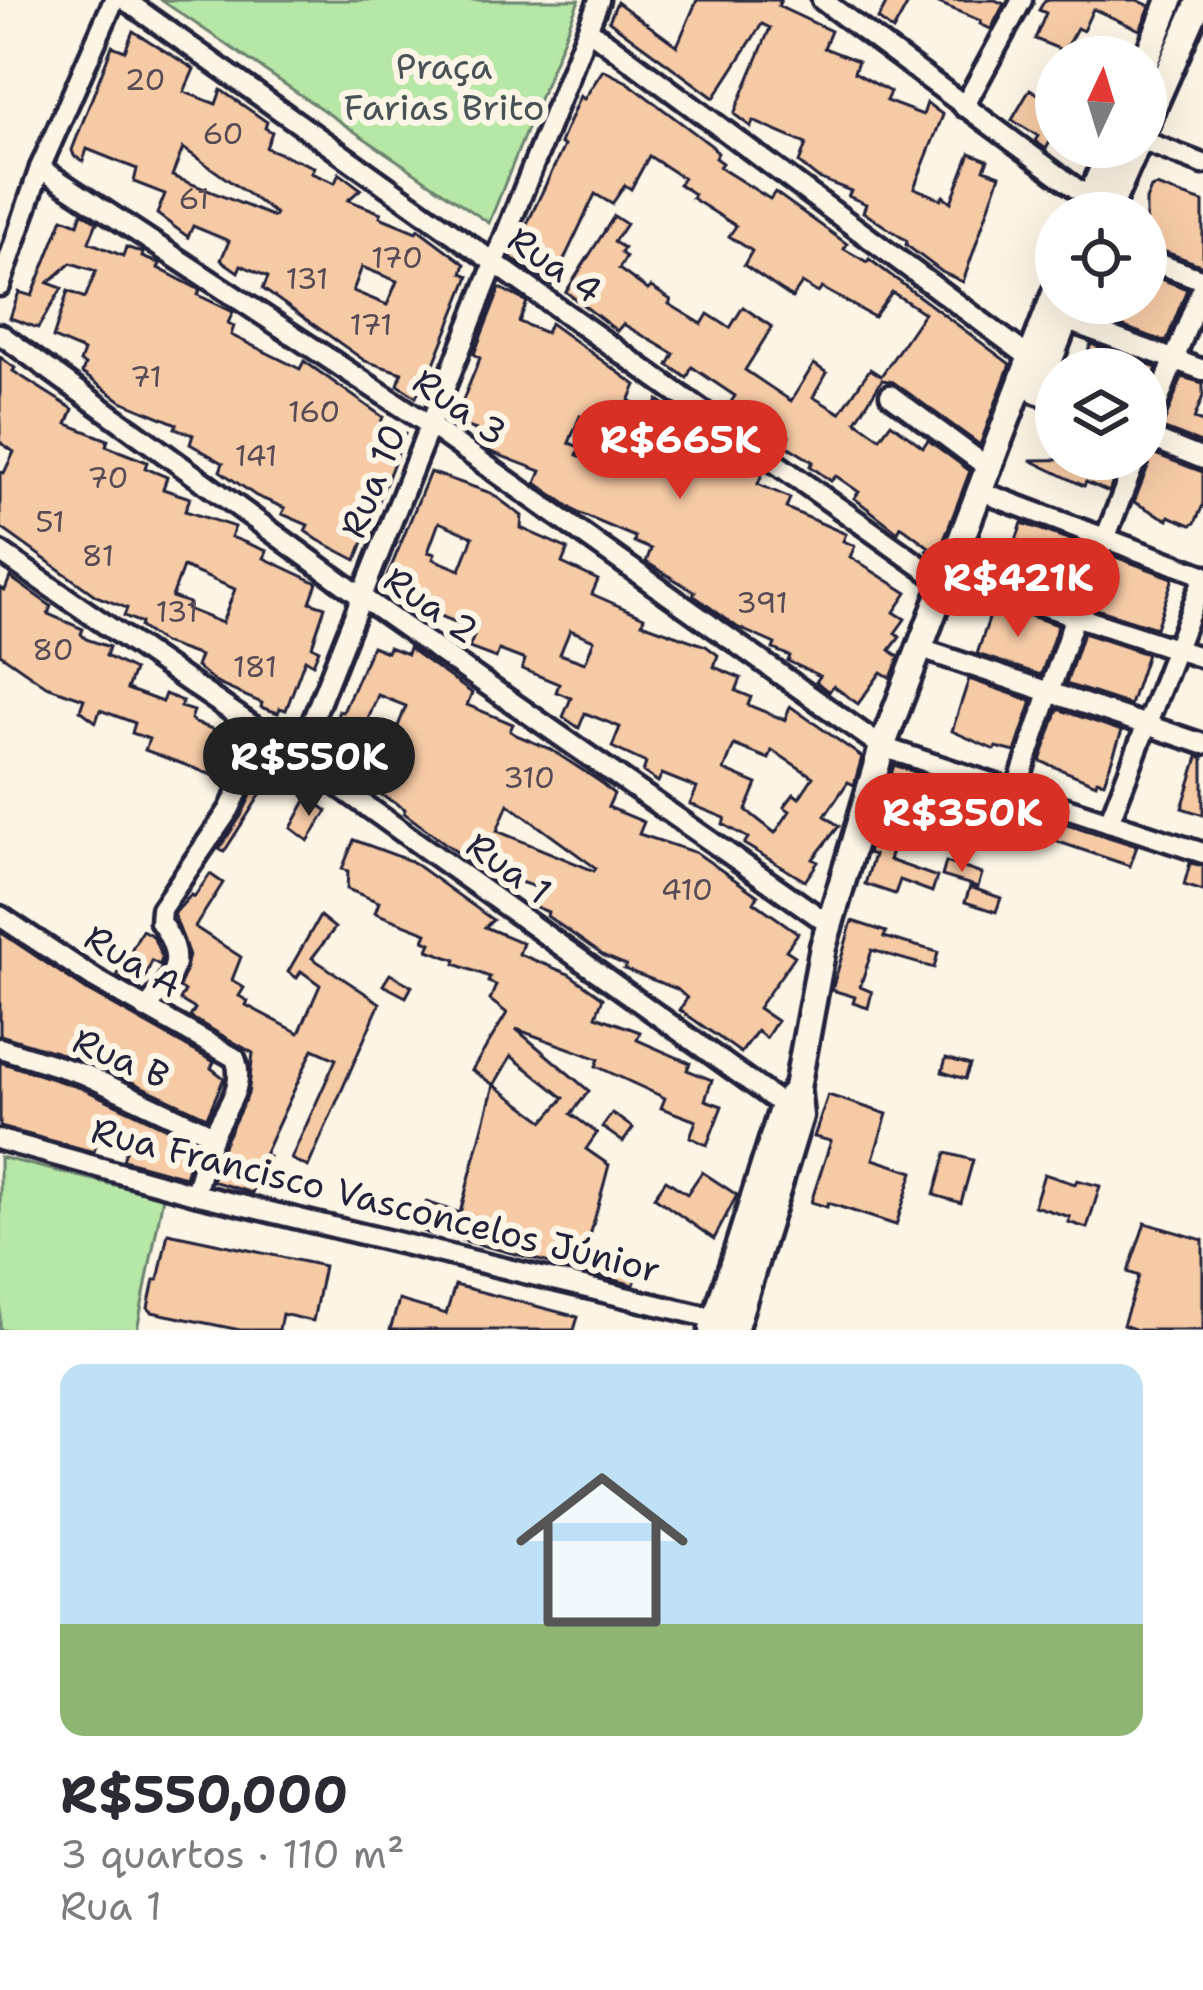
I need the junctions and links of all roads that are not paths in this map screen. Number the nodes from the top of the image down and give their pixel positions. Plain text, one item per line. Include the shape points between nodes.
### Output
1 (114, 0) edge
2 (125, 0) edge
3 (599, 0) edge
4 (822, 0) edge
5 (1022, 0) edge
6 (1200, 0) edge
7 (1166, 1) edge
8 (588, 29) junction
9 (1194, 35) edge
10 (1154, 36) edge
11 (1167, 84) edge
12 (964, 107) junction
13 (1167, 150) edge
14 (1203, 164) edge
15 (40, 169) junction
16 (1073, 192) edge
17 (493, 261) junction
18 (1167, 267) edge
19 (1203, 282) edge
20 (0, 286) edge
21 (1095, 324) edge
22 (0, 334) edge
23 (1174, 360) junction
24 (1035, 361) edge
25 (1203, 370) edge
26 (1035, 373) edge
27 (1167, 379) edge
28 (890, 395) dead end
29 (1035, 418) edge
30 (431, 426) junction
31 (1167, 444) edge
32 (1203, 459) edge
33 (990, 470) junction
34 (1128, 480) edge
35 (995, 496) junction
36 (1105, 538) junction
37 (0, 552) edge
38 (1203, 577) edge
39 (955, 582) junction
40 (363, 598) junction
41 (1075, 616) junction
42 (1176, 649) junction
43 (933, 653) junction
44 (1203, 658) edge
45 (1051, 691) junction
46 (1147, 725) junction
47 (265, 736) junction
48 (1203, 744) edge
49 (888, 750) junction
50 (298, 757) junction
51 (1015, 793) junction
52 (1109, 822) junction
53 (1203, 853) edge
54 (0, 916) edge
55 (829, 924) junction
56 (146, 1009) junction
57 (0, 1048) edge
58 (794, 1103) junction
59 (213, 1135) junction
60 (0, 1140) edge
61 (194, 1193) junction
62 (725, 1326) edge

1 - 15 street
2 - 17 street, Rua 4
3 - 8 street, Rua 10
4 - 12 street
5 - 12 street
6 - 9 street
7 - 10 street
8 - 17 street, Rua 10
8 - 24 street
9 - 11 street
12 - 16 street
13 - 14 street
15 - 20 street
15 - 30 street, Rua 3
17 - 30 street, Rua 10
17 - 39 street, Rua 4
18 - 19 street
19 - 23 street
21 - 23 street
22 - 40 street, Rua 2
23 - 25 street
23 - 27 street
26 - 33 street
28 - 33 street
29 - 35 street
30 - 40 street, Rua 10
30 - 49 street, Rua 3
31 - 32 street
33 - 39 street
34 - 36 street
35 - 36 street
35 - 39 street
36 - 38 street
36 - 41 street
37 - 47 street, Rua 1
38 - 42 street
39 - 41 street, Rua 4
39 - 43 street
39 - 49 street
40 - 50 street, Rua 10
40 - 55 street, Rua 2
41 - 42 street, Rua 4
41 - 45 street
42 - 44 street, Rua 4
42 - 46 street
43 - 45 street
43 - 49 street
45 - 46 street
45 - 51 street
46 - 48 street
46 - 52 street
47 - 50 street, Rua 1
47 - 56 street via 229,810 161,909 176,957
49 - 51 street, Rua 3
49 - 55 street
50 - 58 street, Rua 1
51 - 52 street, Rua 3
52 - 53 street, Rua 3
54 - 56 street, Rua A
55 - 58 street
56 - 59 street, Rua A via 235,1058 236,1090
57 - 59 street, Rua B via 86,1075
58 - 62 street
59 - 61 street
60 - 61 street, Rua Francisco Vasconcelos Júnior
61 - 62 street, Rua Francisco Vasconcelos Júnior

